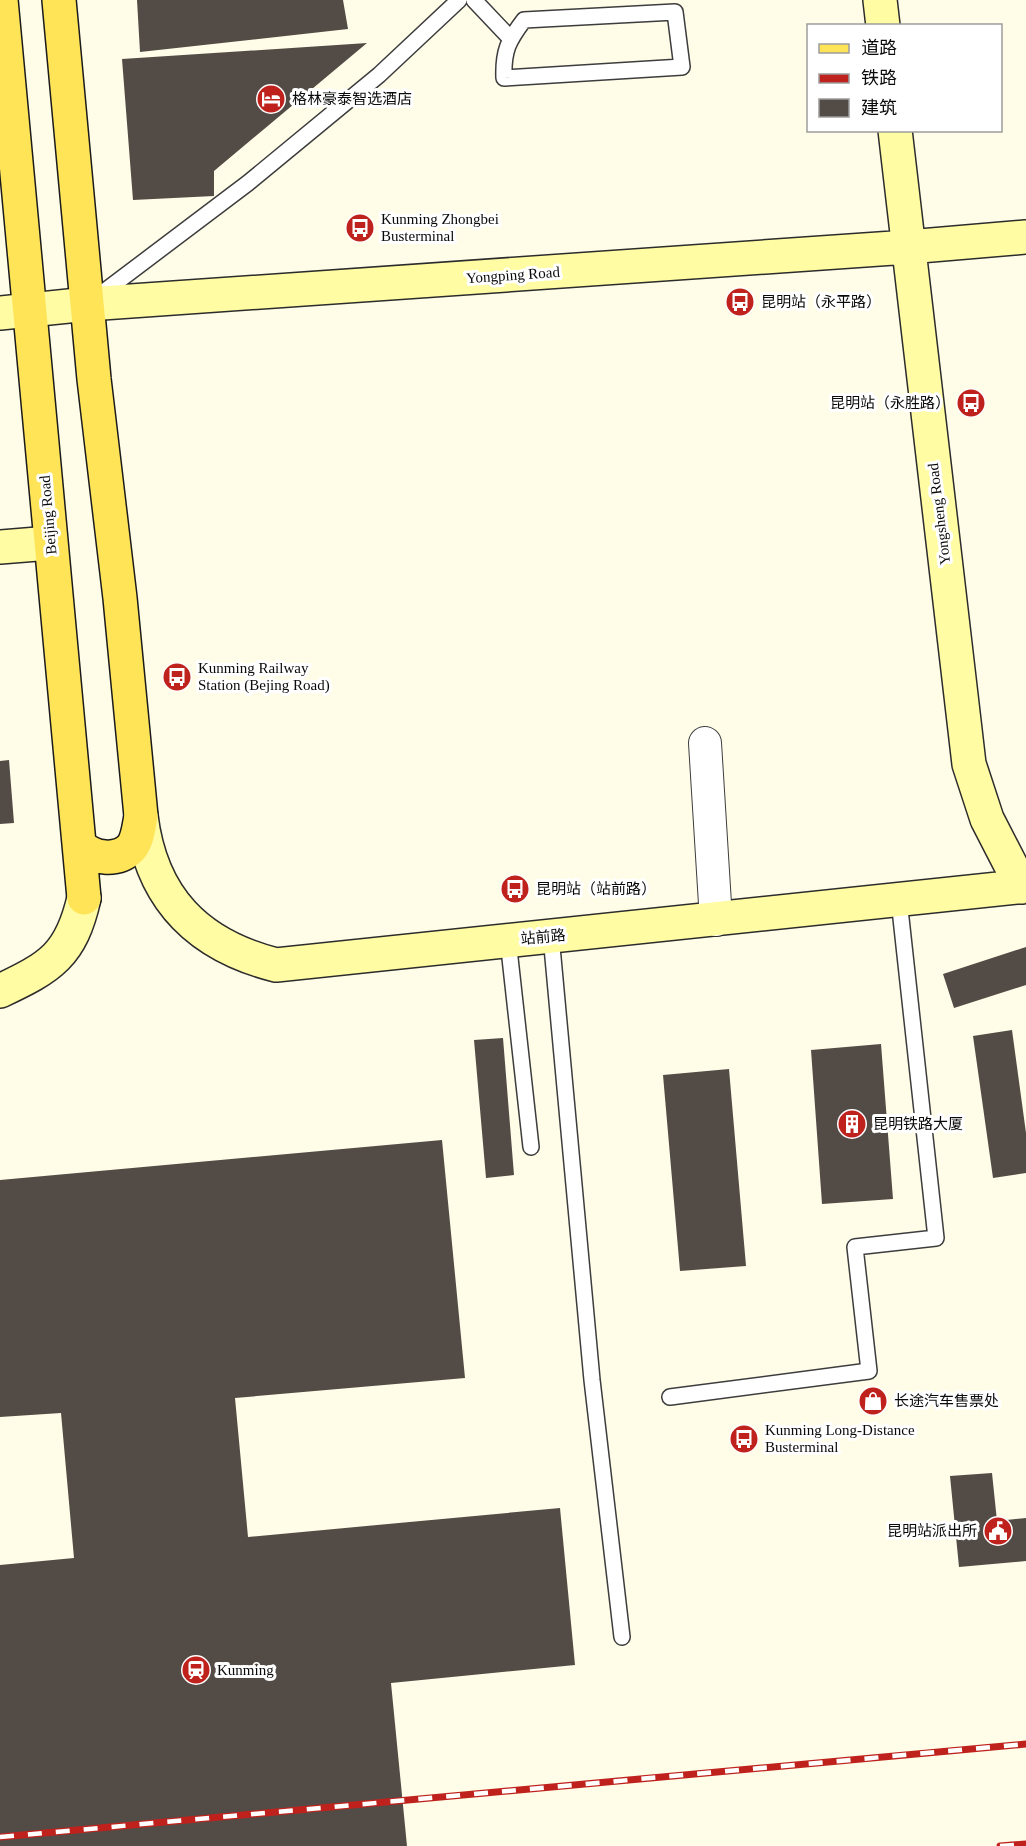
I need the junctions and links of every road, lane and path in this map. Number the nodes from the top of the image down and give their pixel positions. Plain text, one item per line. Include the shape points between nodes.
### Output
1 (1, 0) edge
2 (60, 0) edge
3 (459, 0) edge
4 (474, 0) edge
5 (880, 0) edge
6 (883, 24) edge
7 (510, 38) junction
8 (895, 132) edge
9 (8, 150) edge
10 (1026, 237) edge
11 (908, 248) junction
12 (87, 304) junction
13 (16, 312) edge
14 (50, 543) junction
15 (0, 547) edge
16 (705, 743) dead end
17 (141, 816) junction
18 (80, 845) junction
19 (1024, 887) edge
20 (84, 898) joint
21 (899, 900) junction
22 (716, 921) junction
23 (551, 936) junction
24 (508, 940) junction
25 (0, 991) edge
26 (531, 1147) dead end
27 (670, 1397) dead end
28 (622, 1637) dead end

1 - 9 main road, Beijing Road
2 - 12 main road
3 - 12 lane via 379,75 248,183
4 - 7 lane
5 - 6 street
7 - 7 lane via 503,57 504,78 682,66 675,12 524,20
8 - 11 street, Yongsheng Road
9 - 13 main road, Beijing Road
10 - 11 street, Yongping Road
11 - 12 street, Yongping Road
11 - 19 street, Yongsheng Road via 969,764 987,819
12 - 13 street, Yongping Road
12 - 17 main road
13 - 14 main road, Beijing Road
14 - 15 street
14 - 18 main road, Beijing Road
16 - 22 street
17 - 18 main road via 135,841 125,852 100,857
17 - 24 street, 站前路 via 150,861 171,901 208,937 254,959 276,965
18 - 20 main road, Beijing Road
19 - 21 street, 站前路
20 - 25 street, Beijing Road via 78,925 62,954
21 - 22 street, 站前路
21 - 27 lane via 936,1238 855,1247 869,1371
22 - 23 street, 站前路
23 - 24 street, 站前路
23 - 28 lane via 592,1380
24 - 26 lane

